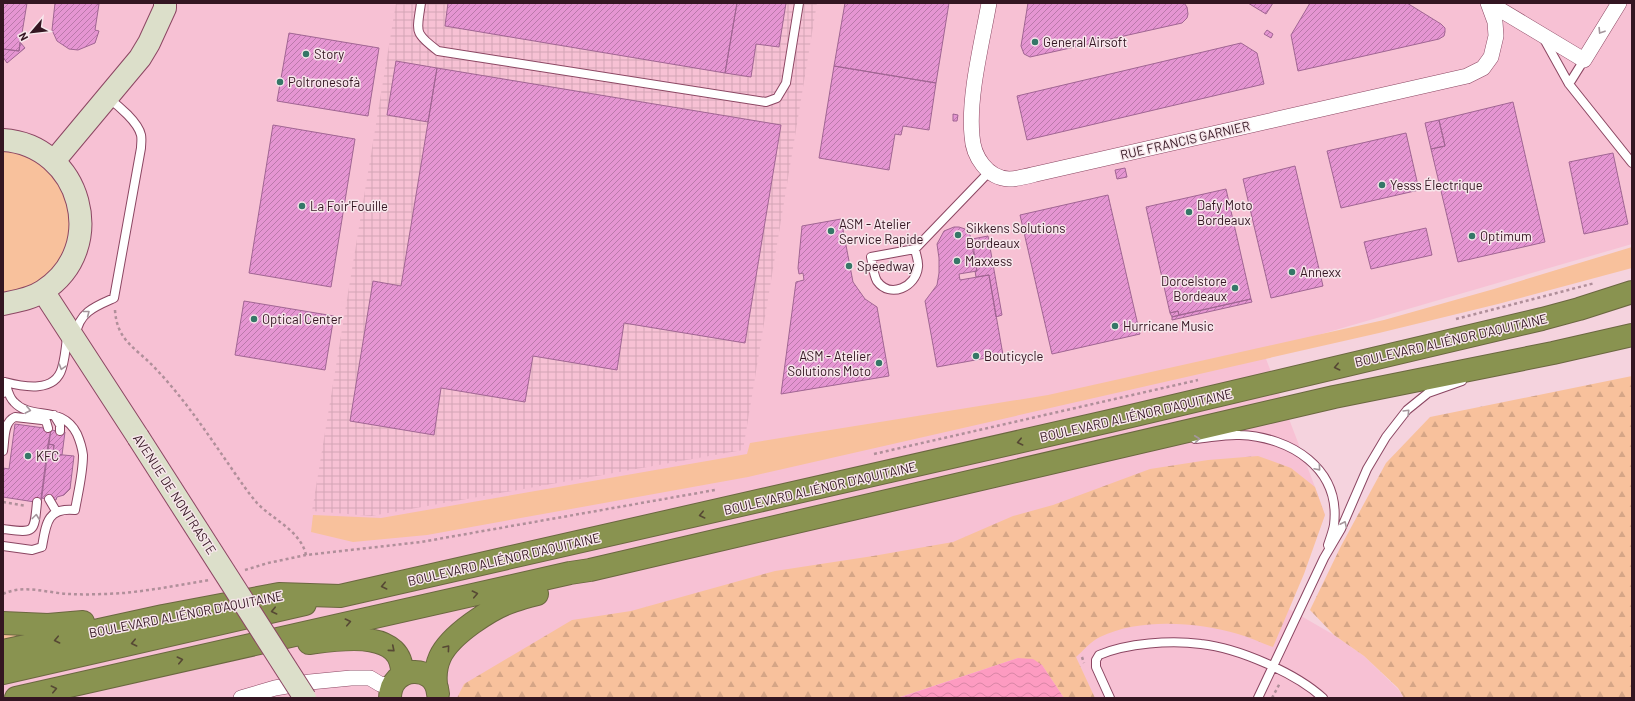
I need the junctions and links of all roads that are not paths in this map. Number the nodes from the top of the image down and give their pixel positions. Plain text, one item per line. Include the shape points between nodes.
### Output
1 (166, 3) edge
2 (421, 3) edge
3 (799, 3) edge
4 (989, 3) edge
5 (1488, 3) edge
6 (1619, 3) edge
7 (1542, 35) junction
8 (1584, 60) junction
9 (1569, 84) junction
10 (108, 97) junction
11 (3, 140) edge
12 (54, 161) junction
13 (1632, 163) edge
14 (990, 171) junction
15 (915, 249) junction
16 (43, 291) junction
17 (1632, 292) edge
18 (1632, 298) edge
19 (3, 304) edge
20 (1579, 309) junction
21 (72, 335) junction
22 (1632, 335) edge
23 (1553, 353) junction
24 (1482, 376) dead end
25 (1467, 380) dead end
26 (5, 382) junction
27 (3, 393) edge
28 (54, 415) junction
29 (48, 428) dead end
30 (60, 431) dead end
31 (1116, 448) junction
32 (3, 451) edge
33 (49, 499) dead end
34 (37, 505) road end
35 (56, 511) junction
36 (3, 529) edge
37 (3, 546) edge
38 (1324, 558) junction
39 (590, 570) junction
40 (340, 596) junction
41 (164, 616) junction
42 (3, 623) edge
43 (230, 649) junction
44 (3, 651) edge
45 (1273, 667) junction
46 (3, 673) edge
47 (393, 689) edge
48 (301, 691) edge
49 (437, 691) edge
50 (16, 698) edge
51 (241, 698) edge
52 (268, 698) edge
53 (1110, 698) edge
54 (1258, 698) edge
55 (1323, 698) edge

1 - 10 street via 150,43
2 - 3 lane via 417,30 422,38 438,51 766,102 776,98 786,83
4 - 14 street, RUE FRANCIS GARNIER via 972,109 972,137 976,155
5 - 7 street
5 - 14 street, RUE FRANCIS GARNIER via 1495,22 1496,36 1491,57 1483,68 1466,76 1036,174 1009,179
6 -> 8 street
7 - 8 street
7 - 9 lane
8 - 9 lane
9 - 13 lane
10 - 12 street
21 -> 10 lane via 81,318 114,298 142,137 138,128
11 - 12 street via 15,140 35,148
12 - 16 street via 70,179 79,203 81,228 75,252 62,274
14 - 15 lane
15 - 15 lane via 871,257 878,283 894,290 912,283 918,267
16 - 19 street via 24,300
16 - 21 street, AVENUE DE NONTRASTE
17 - 20 highway, BOULEVARD ALIÉNOR D'AQUITAINE
18 - 20 highway
20 -> 40 highway, BOULEVARD ALIÉNOR D'AQUITAINE via 1102,423
21 -> 26 lane via 62,369 51,383 33,387
21 - 48 street, AVENUE DE NONTRASTE, bridge
22 - 23 highway, BOULEVARD ALIÉNOR D'AQUITAINE
23 - 24 lane
23 - 31 highway, BOULEVARD ALIÉNOR D'AQUITAINE via 1334,397
38 -> 25 lane via 1341,529 1368,469 1386,437 1407,410 1428,394
26 - 27 lane
26 -> 28 lane via 12,401 22,409
28 - 30 lane via 60,425
28 - 35 lane via 66,420 74,428 83,457 75,510
29 - 32 lane via 42,420 11,418 7,425
31 -> 38 lane via 1240,435 1273,441 1298,451 1321,471 1332,497 1334,526
31 - 39 highway, BOULEVARD ALIÉNOR D'AQUITAINE
33 - 35 lane
36 -> 34 lane via 26,532 32,529
35 - 37 lane via 46,525 42,547 32,550
38 - 45 lane
43 -> 39 highway, BOULEVARD ALIÉNOR D'AQUITAINE
49 -> 39 highway via 436,669 440,656 464,630 487,612 513,600 572,585
40 - 41 highway, BOULEVARD ALIÉNOR D'AQUITAINE via 279,594
40 -> 46 highway
41 - 42 highway via 48,625
41 -> 44 highway, BOULEVARD ALIÉNOR D'AQUITAINE
43 -> 47 highway via 328,640 358,639 382,642 398,653 402,667
50 -> 43 highway, BOULEVARD ALIÉNOR D'AQUITAINE
45 - 53 lane via 1243,654 1202,644 1165,643 1132,647 1104,653 1096,660 1096,666
45 - 54 lane
45 - 55 lane
47 - 48 street via 370,678 351,678
47 - 49 highway via 409,672 417,672 431,678
47 - 52 street via 383,691 369,687 340,686
48 - 51 street via 275,688

